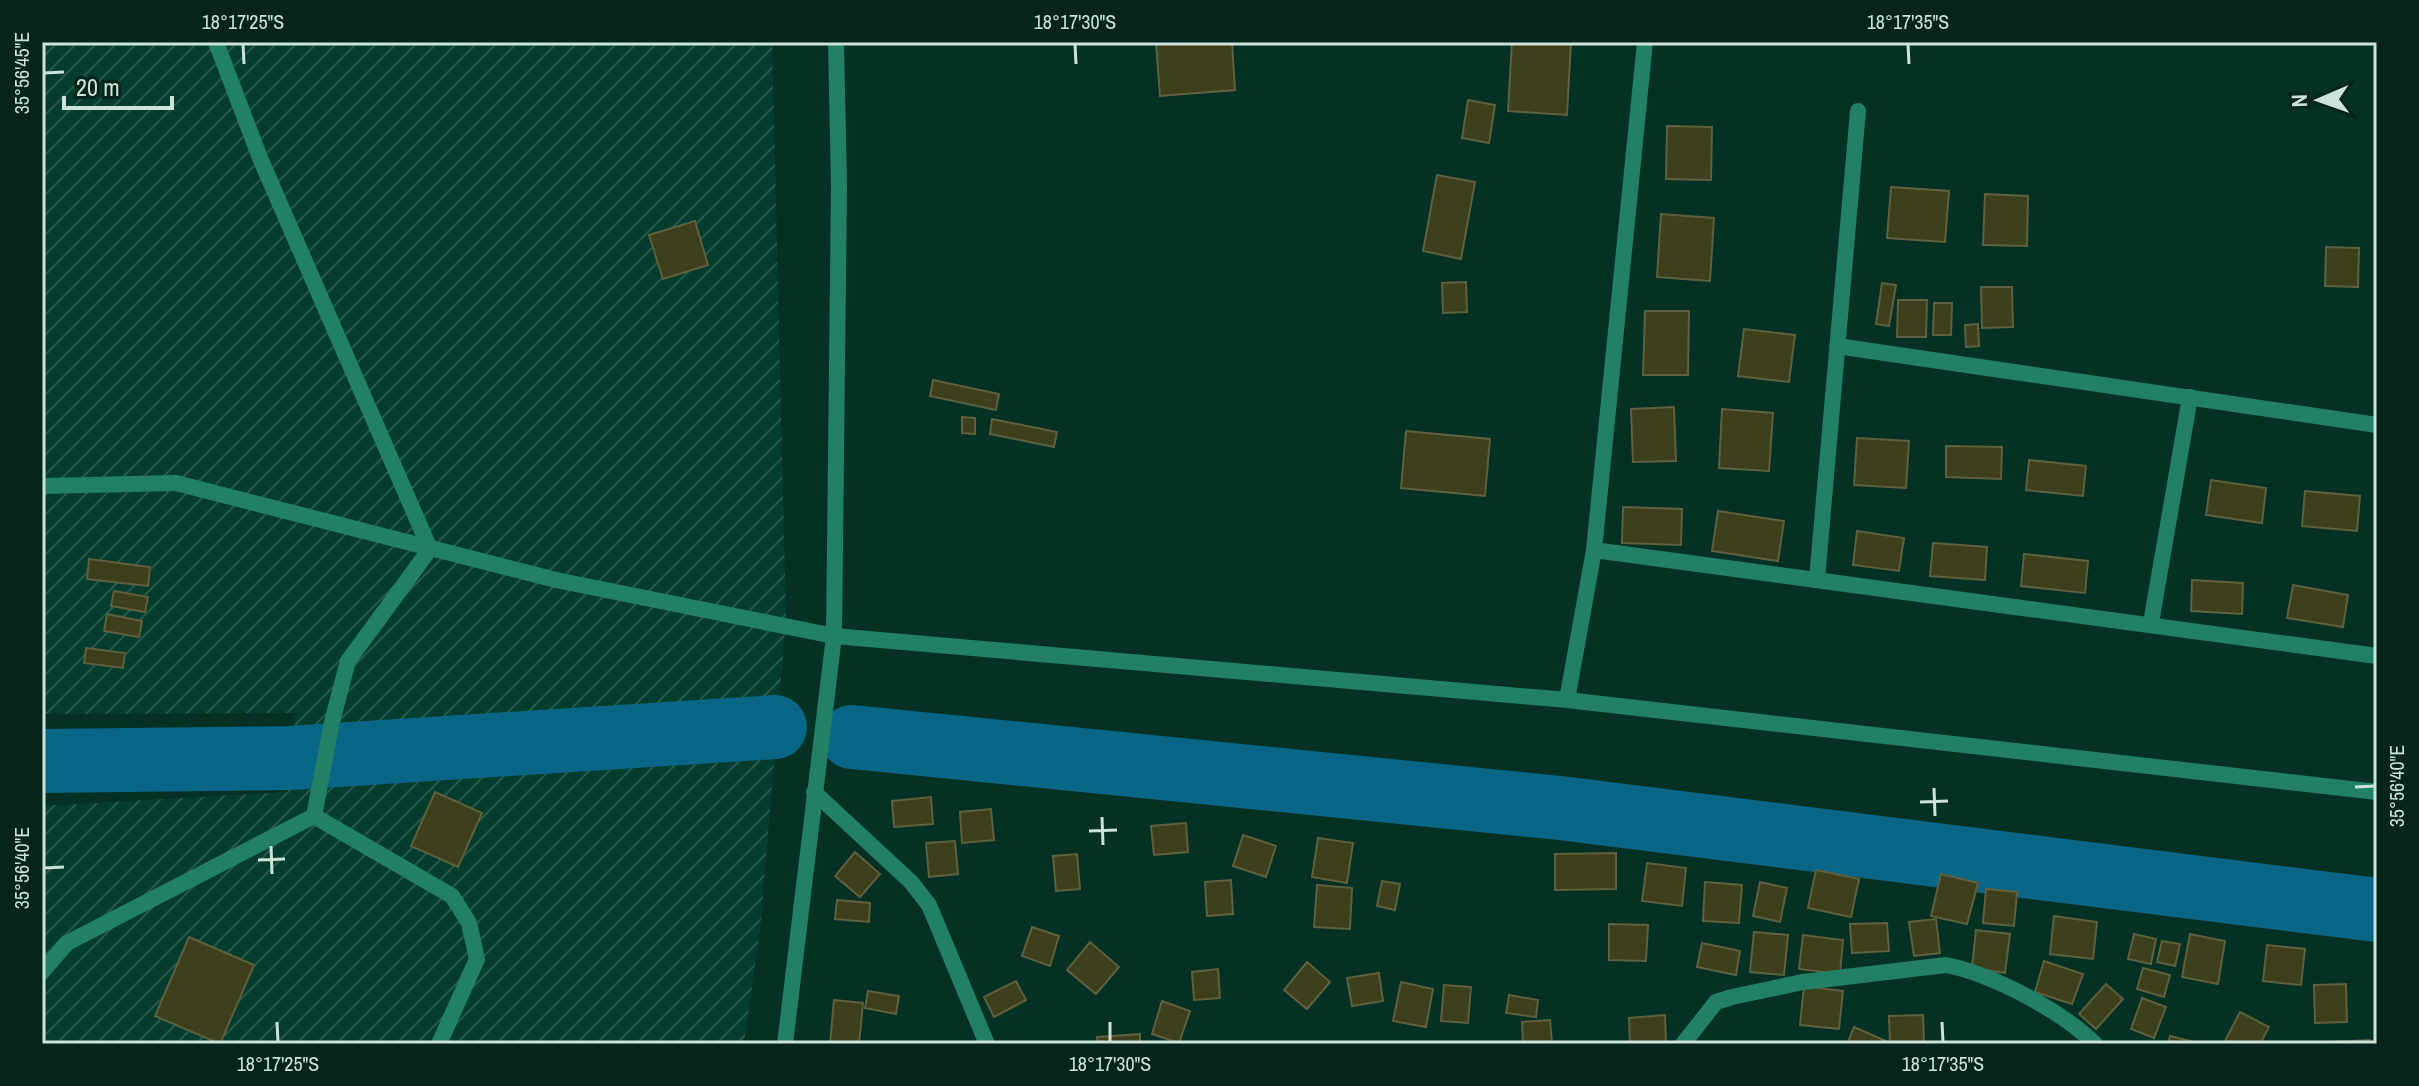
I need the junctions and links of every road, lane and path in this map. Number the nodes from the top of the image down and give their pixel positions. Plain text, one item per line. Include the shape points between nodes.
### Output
1 (216, 42) edge
2 (836, 42) edge
3 (1645, 42) edge
4 (1858, 111) dead end
5 (1837, 346) junction
6 (2190, 397) junction
7 (2377, 425) edge
8 (42, 486) edge
9 (430, 549) junction
10 (1594, 550) junction
11 (1817, 579) junction
12 (2151, 623) junction
13 (834, 636) junction
14 (2377, 656) edge
15 (1567, 700) junction
16 (814, 792) junction
17 (2377, 792) edge
18 (314, 816) junction
19 (42, 972) edge
20 (439, 1044) edge
21 (785, 1044) edge
22 (987, 1044) edge
23 (1683, 1044) edge
24 (2095, 1044) edge

1 - 9 street via 260,158
2 - 13 street
3 - 10 street
4 - 5 street
5 - 6 street
5 - 11 street
6 - 7 street
6 - 12 street
8 - 9 street via 176,483
9 - 13 street
9 - 18 street via 348,661
10 - 11 street
10 - 15 street
11 - 12 street
12 - 14 street
13 - 15 street
13 - 16 street
15 - 17 street
16 - 21 street
16 - 22 street via 929,905
18 - 19 street via 67,943
18 - 20 street via 452,896 469,923 477,959
23 - 24 street via 1716,1002 1732,997 1803,982 1946,965 2048,1006

